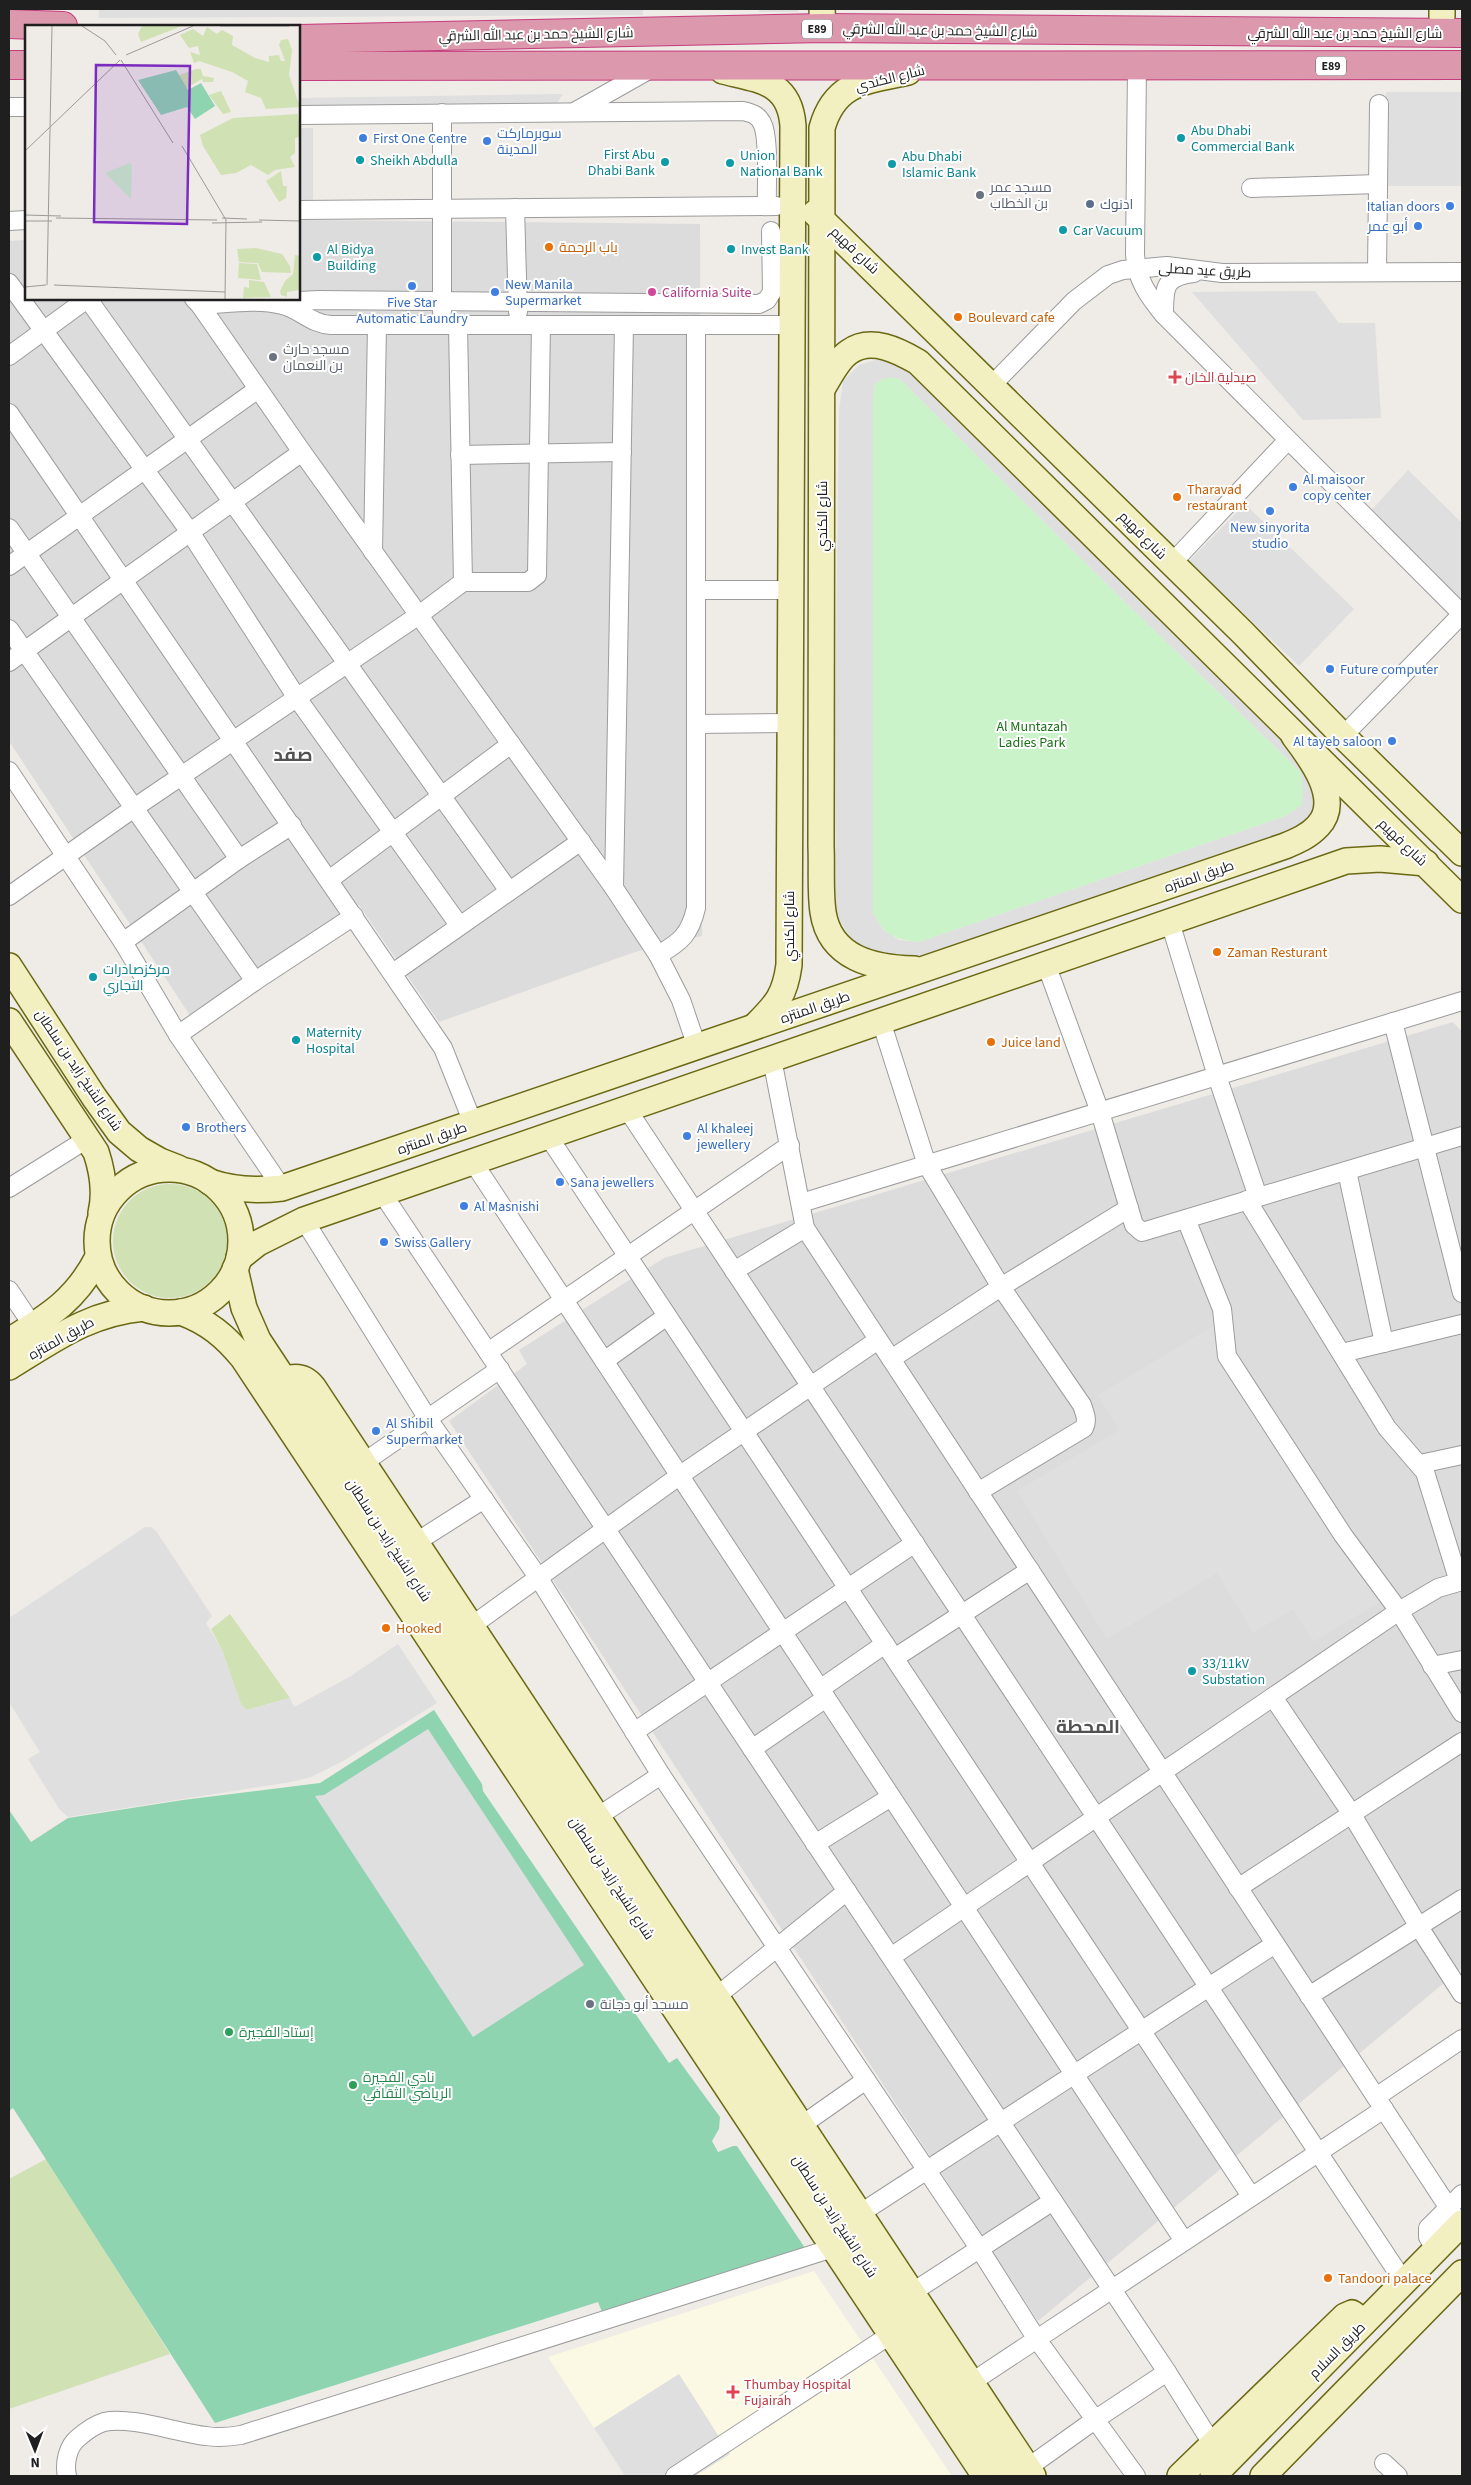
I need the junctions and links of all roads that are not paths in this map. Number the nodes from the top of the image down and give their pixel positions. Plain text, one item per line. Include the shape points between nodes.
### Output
1 (1452, 18) edge
2 (822, 19) edge
3 (9, 24) edge
4 (36, 25) edge
5 (300, 39) edge
6 (9, 43) edge
7 (25, 43) edge
8 (9, 65) edge
9 (25, 65) edge
10 (1462, 65) edge
11 (307, 66) edge
12 (656, 66) junction
13 (699, 66) junction
14 (933, 67) junction
15 (1137, 67) junction
16 (1199, 67) junction
17 (1462, 84) edge
18 (1379, 104) dead end
19 (9, 107) edge
20 (25, 107) edge
21 (574, 112) junction
22 (442, 113) junction
23 (300, 115) edge
24 (1378, 184) junction
25 (1251, 188) dead end
26 (766, 206) junction
27 (793, 206) junction
28 (442, 208) junction
29 (515, 208) junction
30 (300, 210) edge
31 (822, 218) junction
32 (25, 220) edge
33 (9, 221) edge
34 (771, 231) dead end
35 (1137, 268) junction
36 (1204, 272) junction
37 (1377, 272) junction
38 (1462, 272) edge
39 (9, 284) edge
40 (87, 300) edge
41 (89, 300) edge
42 (443, 301) junction
43 (197, 302) edge
44 (518, 302) junction
45 (274, 303) junction
46 (1164, 315) junction
47 (450, 325) junction
48 (518, 325) junction
49 (696, 325) junction
50 (377, 326) junction
51 (541, 326) junction
52 (624, 326) junction
53 (791, 326) junction
54 (43, 331) junction
55 (9, 356) edge
56 (992, 385) junction
57 (258, 389) junction
58 (822, 389) junction
59 (9, 413) edge
60 (790, 433) junction
61 (822, 435) junction
62 (188, 439) junction
63 (1287, 441) junction
64 (302, 452) junction
65 (622, 452) junction
66 (539, 453) junction
67 (460, 455) junction
68 (144, 470) junction
69 (232, 502) junction
70 (79, 516) junction
71 (9, 528) edge
72 (190, 532) junction
73 (373, 552) junction
74 (26, 554) junction
75 (1172, 563) junction
76 (9, 566) edge
77 (123, 580) junction
78 (463, 582) junction
79 (696, 590) junction
80 (790, 590) junction
81 (1462, 614) edge
82 (419, 615) junction
83 (71, 618) junction
84 (9, 629) edge
85 (24, 651) junction
86 (9, 662) edge
87 (348, 664) junction
88 (297, 698) junction
89 (1310, 700) junction
90 (789, 723) junction
91 (696, 724) junction
92 (1288, 730) junction
93 (1343, 736) junction
94 (234, 740) junction
95 (511, 744) junction
96 (9, 771) edge
97 (182, 776) junction
98 (442, 796) junction
99 (134, 808) junction
100 (292, 825) junction
101 (395, 832) junction
102 (581, 841) junction
103 (1462, 852) edge
104 (66, 857) junction
105 (239, 860) junction
106 (1238, 863) junction
107 (1426, 863) junction
108 (329, 880) junction
109 (614, 888) junction
110 (509, 891) junction
111 (192, 892) junction
112 (1246, 895) junction
113 (9, 896) edge
114 (1462, 900) edge
115 (354, 916) junction
116 (1170, 922) junction
117 (459, 925) junction
118 (123, 942) junction
119 (658, 955) junction
120 (1046, 964) junction
121 (9, 966) edge
122 (924, 970) junction
123 (393, 973) junction
124 (255, 981) junction
125 (1462, 1001) edge
126 (9, 1021) edge
127 (881, 1021) junction
128 (1393, 1022) junction
129 (753, 1028) junction
130 (178, 1035) junction
131 (697, 1047) junction
132 (772, 1059) junction
133 (1217, 1076) junction
134 (627, 1109) junction
135 (1100, 1112) junction
136 (473, 1124) junction
137 (548, 1136) junction
138 (1462, 1136) edge
139 (87, 1139) junction
140 (790, 1145) junction
141 (1425, 1148) junction
142 (473, 1162) junction
143 (927, 1165) junction
144 (1347, 1171) junction
145 (200, 1178) junction
146 (9, 1188) edge
147 (282, 1188) junction
148 (382, 1193) junction
149 (1253, 1199) junction
150 (802, 1203) junction
151 (1128, 1208) junction
152 (695, 1212) junction
153 (1186, 1218) junction
154 (304, 1220) junction
155 (100, 1222) junction
156 (805, 1228) junction
157 (627, 1255) junction
158 (98, 1257) junction
159 (237, 1263) junction
160 (734, 1271) junction
161 (1001, 1287) junction
162 (9, 1290) edge
163 (1462, 1293) edge
164 (564, 1299) junction
165 (144, 1308) junction
166 (181, 1312) junction
167 (667, 1316) junction
168 (1462, 1324) edge
169 (33, 1326) junction
170 (878, 1340) junction
171 (9, 1341) edge
172 (1384, 1343) junction
173 (488, 1352) junction
174 (1342, 1353) junction
175 (891, 1359) junction
176 (604, 1361) junction
177 (9, 1367) edge
178 (500, 1370) junction
179 (811, 1387) junction
180 (428, 1420) junction
181 (744, 1432) junction
182 (1462, 1454) edge
183 (1420, 1464) junction
184 (355, 1469) junction
185 (680, 1476) junction
186 (978, 1492) junction
187 (484, 1499) junction
188 (605, 1528) junction
189 (915, 1543) junction
190 (407, 1548) junction
191 (1030, 1570) junction
192 (538, 1577) junction
193 (1460, 1581) edge
194 (848, 1588) junction
195 (1399, 1610) junction
196 (962, 1614) junction
197 (462, 1632) junction
198 (783, 1632) junction
199 (890, 1650) junction
200 (1462, 1660) edge
201 (1432, 1666) junction
202 (708, 1683) junction
203 (823, 1694) junction
204 (1273, 1697) junction
205 (1462, 1713) edge
206 (634, 1732) junction
207 (1462, 1742) edge
208 (752, 1748) junction
209 (1162, 1772) junction
210 (661, 1775) junction
211 (891, 1797) junction
212 (1351, 1813) junction
213 (1097, 1817) junction
214 (588, 1822) junction
215 (815, 1844) junction
216 (1030, 1862) junction
217 (1238, 1888) junction
218 (847, 1891) junction
219 (1462, 1899) edge
220 (964, 1908) junction
221 (1419, 1927) junction
222 (1275, 1944) junction
223 (776, 1947) junction
224 (891, 1958) junction
225 (1210, 1987) junction
226 (1462, 1994) edge
227 (1309, 1996) junction
228 (707, 2004) junction
229 (1142, 2031) junction
230 (1462, 2039) edge
231 (1074, 2075) junction
232 (866, 2080) junction
233 (1380, 2103) junction
234 (1001, 2123) junction
235 (792, 2132) junction
236 (1319, 2152) junction
237 (927, 2171) junction
238 (1462, 2194) edge
239 (1251, 2196) junction
240 (1053, 2201) junction
241 (1457, 2218) edge
242 (845, 2229) junction
243 (1184, 2241) junction
244 (979, 2248) junction
245 (1462, 2273) edge
246 (1404, 2282) junction
247 (1112, 2289) junction
248 (902, 2299) junction
249 (890, 2335) junction
250 (1036, 2338) junction
251 (1167, 2372) junction
252 (961, 2389) junction
253 (1096, 2419) junction
254 (1216, 2462) edge
255 (1384, 2463) dead end
256 (1022, 2474) edge
257 (66, 2476) edge
258 (675, 2476) edge
259 (984, 2476) edge
260 (1136, 2476) edge
261 (1180, 2476) edge
262 (1263, 2476) edge
263 (1398, 2476) edge

1 - 2 highway, شارع الشيخ حمد بن عبد الله الشرقي / E89 via 1335,33
2 - 5 highway, شارع الشيخ حمد بن عبد الله الشرقي / E89
3 - 4 highway
6 - 7 highway
8 - 9 highway
10 - 16 highway, E89
11 - 12 highway, E89
12 - 13 highway, E89
12 - 21 street
13 - 14 highway, E89
13 - 27 street, شارع الكندي via 768,82 785,97 793,118
14 - 15 highway, E89
14 - 31 street, شارع الكندي via 858,83 836,98 822,128
15 - 16 highway, E89
15 - 35 street
16 - 17 highway via 1226,78 1259,82
18 - 24 street
19 - 20 street
21 - 22 street
21 - 26 street via 752,113 766,133
22 - 23 street
22 - 28 street
24 - 25 street
24 - 37 street
26 - 27 street
26 - 29 street
27 - 31 street, شارع فهيم via 807,209
27 - 53 street, شارع الكندي
28 - 29 street
28 - 30 street
28 - 42 street
29 - 44 street
31 - 56 street, شارع فهيم
31 - 58 street, شارع الكندي
32 - 33 street
34 - 44 street via 772,292 759,304
35 - 36 street, طريق عيد مصلى via 1179,267
35 - 46 street via 1147,293
35 - 56 street, طريق عيد مصلى via 1108,275 1074,301
36 - 37 street, طريق عيد مصلى
36 - 46 street via 1179,275 1169,282 1165,291
37 - 38 street, طريق عيد مصلى
39 - 54 street
40 - 54 street
41 - 62 street
42 - 44 street
42 - 45 street via 305,300
42 - 47 street
43 - 45 street
43 - 57 street
44 - 48 street
45 - 50 street via 294,309 322,325
46 - 63 street
47 - 48 street
47 - 50 street
47 - 67 street
48 - 51 street
49 - 52 street
49 - 53 street
49 - 79 street
50 - 73 street
51 - 52 street
51 - 66 street
52 - 65 street
53 - 60 street, شارع الكندي
54 - 55 street
54 - 68 street
56 - 75 street, شارع فهيم
57 - 62 street
57 - 64 street
58 - 61 street, شارع الكندي
58 - 92 street, شارع فهيم via 848,352 861,347 876,345 896,349 918,362
59 - 70 street
60 - 61 street via 798,445 805,447
60 - 80 street, شارع الكندي
61 - 122 street, شارع الكندي via 823,913 842,949 861,961 886,968
62 - 68 street
62 - 69 street
63 - 75 street
63 - 81 street
64 - 69 street
64 - 73 street
65 - 66 street
65 - 109 street
66 - 67 street
66 - 78 street via 537,575 528,582
67 - 78 street
68 - 70 street
68 - 72 street
69 - 72 street
69 - 87 street
70 - 74 street
70 - 77 street
71 - 74 street
72 - 77 street
72 - 88 street
73 - 82 street
74 - 76 street
74 - 83 street
75 - 89 street, شارع فهيم
77 - 83 street
77 - 94 street
78 - 82 street
79 - 80 street
79 - 91 street
80 - 90 street, شارع الكندي
81 - 93 street
82 - 87 street
82 - 95 street
83 - 85 street
83 - 97 street
84 - 85 street
85 - 86 street
85 - 99 street
87 - 88 street
87 - 98 street
88 - 94 street
88 - 101 street
89 - 92 street via 1289,698 1281,705
89 - 93 street, شارع فهيم
90 - 91 street
90 - 129 street, شارع الكندي via 789,965 786,987 776,1005
91 - 119 street via 696,908 691,928 675,946
92 - 106 street, طريق المنتزه via 1310,756 1324,787 1324,816 1320,825 1305,837
92 - 107 street, شارع فهيم
93 - 103 street, شارع فهيم
94 - 97 street
94 - 100 street
95 - 98 street
95 - 102 street
96 - 104 street
97 - 99 street
97 - 105 street
98 - 101 street
98 - 110 street
99 - 104 street
99 - 111 street
100 - 105 street
100 - 108 street
101 - 108 street
101 - 117 street
102 - 109 street
102 - 110 street
104 - 113 street
104 - 118 street
105 - 111 street
106 - 112 street via 1248,873 1251,886
106 - 122 street, طريق المنتزه
107 - 112 street via 1380,858 1346,861
107 - 114 street, شارع فهيم
108 - 115 street
109 - 119 street
110 - 117 street
111 - 118 street
111 - 124 street
112 - 116 street
115 - 123 street
115 - 124 street
116 - 120 street
116 - 133 street
117 - 123 street
118 - 130 street
119 - 131 street via 681,1000
120 - 127 street
120 - 135 street
121 - 145 street, شارع الشيخ زايد بن سلطان via 119,1132 160,1161
122 - 129 street, طريق المنتزه
123 - 136 street via 443,1048
124 - 130 street
125 - 128 street
126 - 139 street
127 - 132 street
127 - 143 street
128 - 133 street
128 - 141 street
129 - 131 street, طريق المنتزه
130 - 147 street
131 - 136 street, طريق المنتزه
132 - 134 street
132 - 140 street
133 - 135 street
133 - 149 street
134 - 137 street
134 - 152 street
135 - 143 street
135 - 151 street
136 - 147 street, طريق المنتزه
137 - 142 street
137 - 157 street
138 - 141 street
139 - 146 street
139 - 155 street via 102,1168 104,1200
140 - 150 street
140 - 152 street
141 - 144 street
141 - 163 street
142 - 148 street
142 - 164 street
143 - 150 street
143 - 161 street
144 - 149 street
144 - 172 street
145 - 147 street, طريق المنتزه via 230,1188
145 - 155 street via 162,1170 134,1179 112,1197
145 - 159 street via 219,1190 234,1210 240,1233
148 - 154 street
148 - 173 street
149 - 153 street
149 - 174 street
150 - 156 street
151 - 153 street via 1134,1225 1142,1232
151 - 161 street
152 - 157 street
152 - 160 street
153 - 195 street via 1222,1308 1227,1356 1338,1527
154 - 159 street via 258,1243
154 - 180 street
155 - 158 street
156 - 160 street
156 - 170 street
157 - 164 street
157 - 167 street
158 - 165 street via 118,1292
158 - 169 street, طريق المنتزه via 72,1297
159 - 166 street via 223,1289 214,1297
159 - 184 street, شارع الشيخ زايد بن سلطان via 250,1326 284,1380
160 - 179 street
161 - 175 street
161 - 186 street via 1082,1405 1086,1423 1084,1428
162 - 169 street
164 - 173 street
164 - 176 street
165 - 166 street via 162,1313
165 - 177 street, طريق المنتزه via 105,1314 87,1321
166 - 242 street, شارع الشيخ زايد بن سلطان via 216,1330 243,1358
167 - 176 street
167 - 181 street
168 - 172 street
169 - 171 street, طريق المنتزه
170 - 175 street
170 - 179 street
172 - 174 street
173 - 178 street
174 - 183 street via 1387,1428
175 - 186 street
176 - 185 street
178 - 180 street
178 - 188 street
179 - 181 street
179 - 189 street
180 - 184 street
180 - 187 street
181 - 185 street
181 - 194 street
182 - 183 street
183 - 193 street via 1433,1490
184 - 190 street, شارع الشيخ زايد بن سلطان
185 - 188 street
185 - 198 street
186 - 191 street
187 - 190 street
187 - 192 street
188 - 192 street
188 - 202 street
189 - 194 street
189 - 196 street
190 - 197 street, شارع الشيخ زايد بن سلطان
191 - 196 street
191 - 209 street
192 - 197 street
192 - 206 street
193 - 195 street via 1438,1588
194 - 198 street
194 - 199 street
195 - 201 street
195 - 204 street
196 - 199 street
196 - 213 street
197 - 214 street, شارع الشيخ زايد بن سلطان
198 - 202 street
198 - 203 street
199 - 203 street
199 - 216 street
200 - 201 street
201 - 205 street
202 - 206 street
202 - 208 street
203 - 208 street
203 - 211 street
204 - 209 street
204 - 212 street
206 - 210 street
207 - 212 street
208 - 215 street
209 - 213 street
209 - 217 street
210 - 214 street
210 - 223 street
211 - 215 street
211 - 220 street
212 - 217 street
212 - 221 street
213 - 216 street
213 - 225 street
214 - 228 street, شارع الشيخ زايد بن سلطان
215 - 218 street
216 - 220 street
216 - 229 street
217 - 222 street
218 - 223 street
218 - 224 street
219 - 221 street
220 - 224 street
220 - 231 street
221 - 226 street
221 - 227 street
222 - 225 street
222 - 227 street
223 - 228 street
223 - 232 street
224 - 234 street
225 - 229 street
225 - 236 street
227 - 233 street
228 - 235 street, شارع الشيخ زايد بن سلطان
229 - 231 street
229 - 239 street
230 - 233 street
231 - 234 street
231 - 243 street
232 - 235 street
232 - 237 street
233 - 236 street
233 - 241 street
234 - 237 street
234 - 240 street
235 - 242 street, شارع الشيخ زايد بن سلطان
236 - 239 street
236 - 246 street
237 - 242 street
237 - 244 street
238 - 241 street
239 - 243 street
240 - 244 street
240 - 247 street
241 - 246 street, طريق السلام via 1436,2250
242 - 248 street, شارع الشيخ زايد بن سلطان
242 - 249 street, شارع الشيخ زايد بن سلطان
242 - 257 street via 241,2434 224,2438 123,2421 104,2422 75,2440 68,2453
243 - 247 street
244 - 248 street
244 - 250 street
245 - 262 street
246 - 254 street, طريق السلام
247 - 250 street
247 - 251 street
248 - 252 street, شارع الشيخ زايد بن سلطان
249 - 258 street
249 - 259 street, شارع الشيخ زايد بن سلطان
250 - 252 street
250 - 253 street
251 - 253 street
251 - 254 street
252 - 256 street, شارع الشيخ زايد بن سلطان
253 - 256 street
253 - 260 street
254 - 261 street, طريق السلام
255 - 263 street

